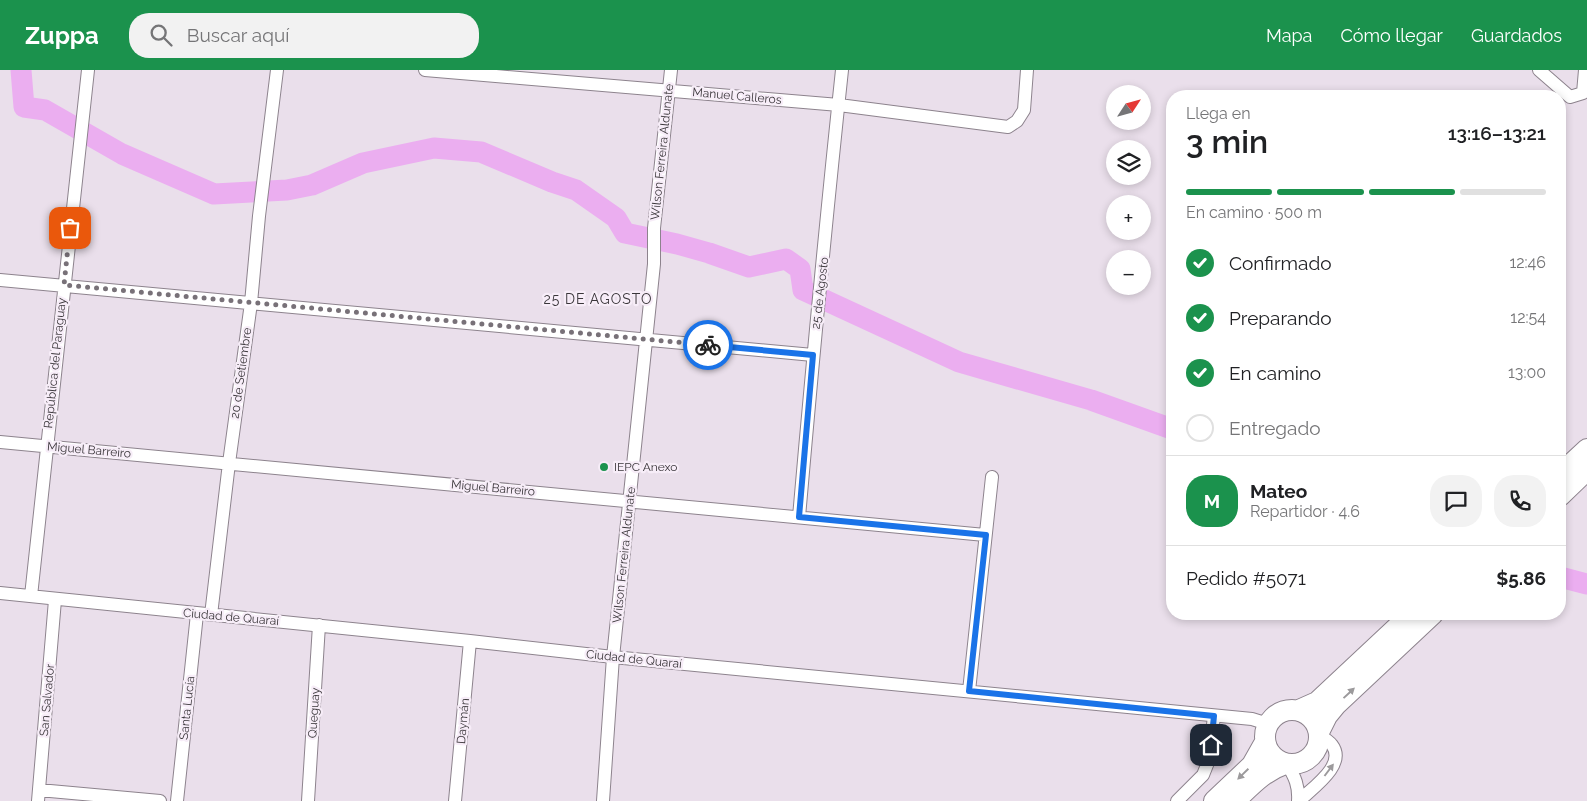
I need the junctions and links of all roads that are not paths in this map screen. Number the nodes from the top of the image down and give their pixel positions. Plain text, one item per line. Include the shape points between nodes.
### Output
1 (88, 70) edge
2 (277, 70) edge
3 (425, 70) edge
4 (670, 70) edge
5 (842, 70) edge
6 (1027, 70) edge
7 (1539, 70) edge
8 (1585, 70) edge
9 (668, 90) junction
10 (1562, 90) edge
11 (1566, 94) edge
12 (838, 105) junction
13 (0, 280) edge
14 (64, 285) junction
15 (251, 303) junction
16 (646, 339) junction
17 (813, 355) junction
18 (0, 442) edge
19 (46, 446) junction
20 (1587, 449) edge
21 (229, 464) junction
22 (1566, 468) edge
23 (1587, 470) edge
24 (992, 477) dead end
25 (1566, 490) edge
26 (629, 501) junction
27 (799, 517) junction
28 (986, 535) junction
29 (0, 593) edge
30 (31, 596) junction
31 (55, 600) junction
32 (197, 614) junction
33 (211, 615) junction
34 (1405, 620) edge
35 (1427, 620) edge
36 (319, 625) junction
37 (470, 641) junction
38 (613, 657) junction
39 (969, 691) junction
40 (1299, 710) junction
41 (1214, 716) junction
42 (1266, 733) junction
43 (1319, 733) junction
44 (1286, 764) junction
45 (39, 795) edge
46 (160, 801) edge
47 (177, 801) edge
48 (308, 801) edge
49 (455, 801) edge
50 (603, 801) edge
51 (1177, 801) edge
52 (1214, 801) edge
53 (1235, 801) edge
54 (1299, 801) edge

1 - 14 street, República del Paraguay
2 - 15 street, 20 de Setiembre
3 - 9 street, Manuel Calleros
4 - 9 street, Wilson Ferreira Aldunate
5 - 12 street, 25 de Agosto
6 - 12 street, Manuel Calleros via 1024,110 1008,127
7 - 10 street
8 - 11 street via 1583,93 1570,97
9 - 12 street, Manuel Calleros
9 - 16 street, Wilson Ferreira Aldunate
12 - 17 street, 25 de Agosto
13 - 14 street
14 - 15 street
14 - 19 street, República del Paraguay
15 - 16 street
15 - 21 street, 20 de Setiembre
16 - 17 street
16 - 26 street, Wilson Ferreira Aldunate
17 - 27 street, 25 de Agosto
18 - 19 street, Miguel Barreiro
19 - 21 street, Miguel Barreiro
19 - 30 street, República del Paraguay
20 - 22 main road
21 - 26 street, Miguel Barreiro
21 - 33 street, 20 de Setiembre
23 - 25 main road
24 - 28 street
26 - 27 street, Miguel Barreiro
26 - 38 street, Wilson Ferreira Aldunate
27 - 28 street, Miguel Barreiro
28 - 39 street
29 - 30 street, Ciudad de Quaraí
30 - 31 street, Ciudad de Quaraí
31 - 32 street, Ciudad de Quaraí
31 - 45 street, San Salvador
32 - 33 street, Ciudad de Quaraí
32 - 47 street, Santa Lucía
33 - 36 street, Ciudad de Quaraí
34 - 40 main road via 1317,702
43 -> 35 main road via 1336,705
36 - 37 street, Ciudad de Quaraí
36 - 48 street, Queguay
37 - 38 street, Ciudad de Quaraí
37 - 49 street, Daymán
38 - 39 street, Ciudad de Quaraí
38 - 50 street, Wilson Ferreira Aldunate
39 - 41 street, Ciudad de Quaraí
40 - 42 main road via 1278,714
40 - 43 main road via 1313,719
41 - 42 street, Ciudad de Quaraí via 1252,719
41 - 51 street via 1209,760 1203,774
42 - 44 main road via 1272,756
42 -> 52 main road via 1252,766
43 - 44 main road via 1319,743 1312,756 1299,764
54 -> 43 street via 1333,768 1336,758 1331,743
44 - 53 main road via 1263,775
44 - 54 street via 1295,778
45 - 46 street

